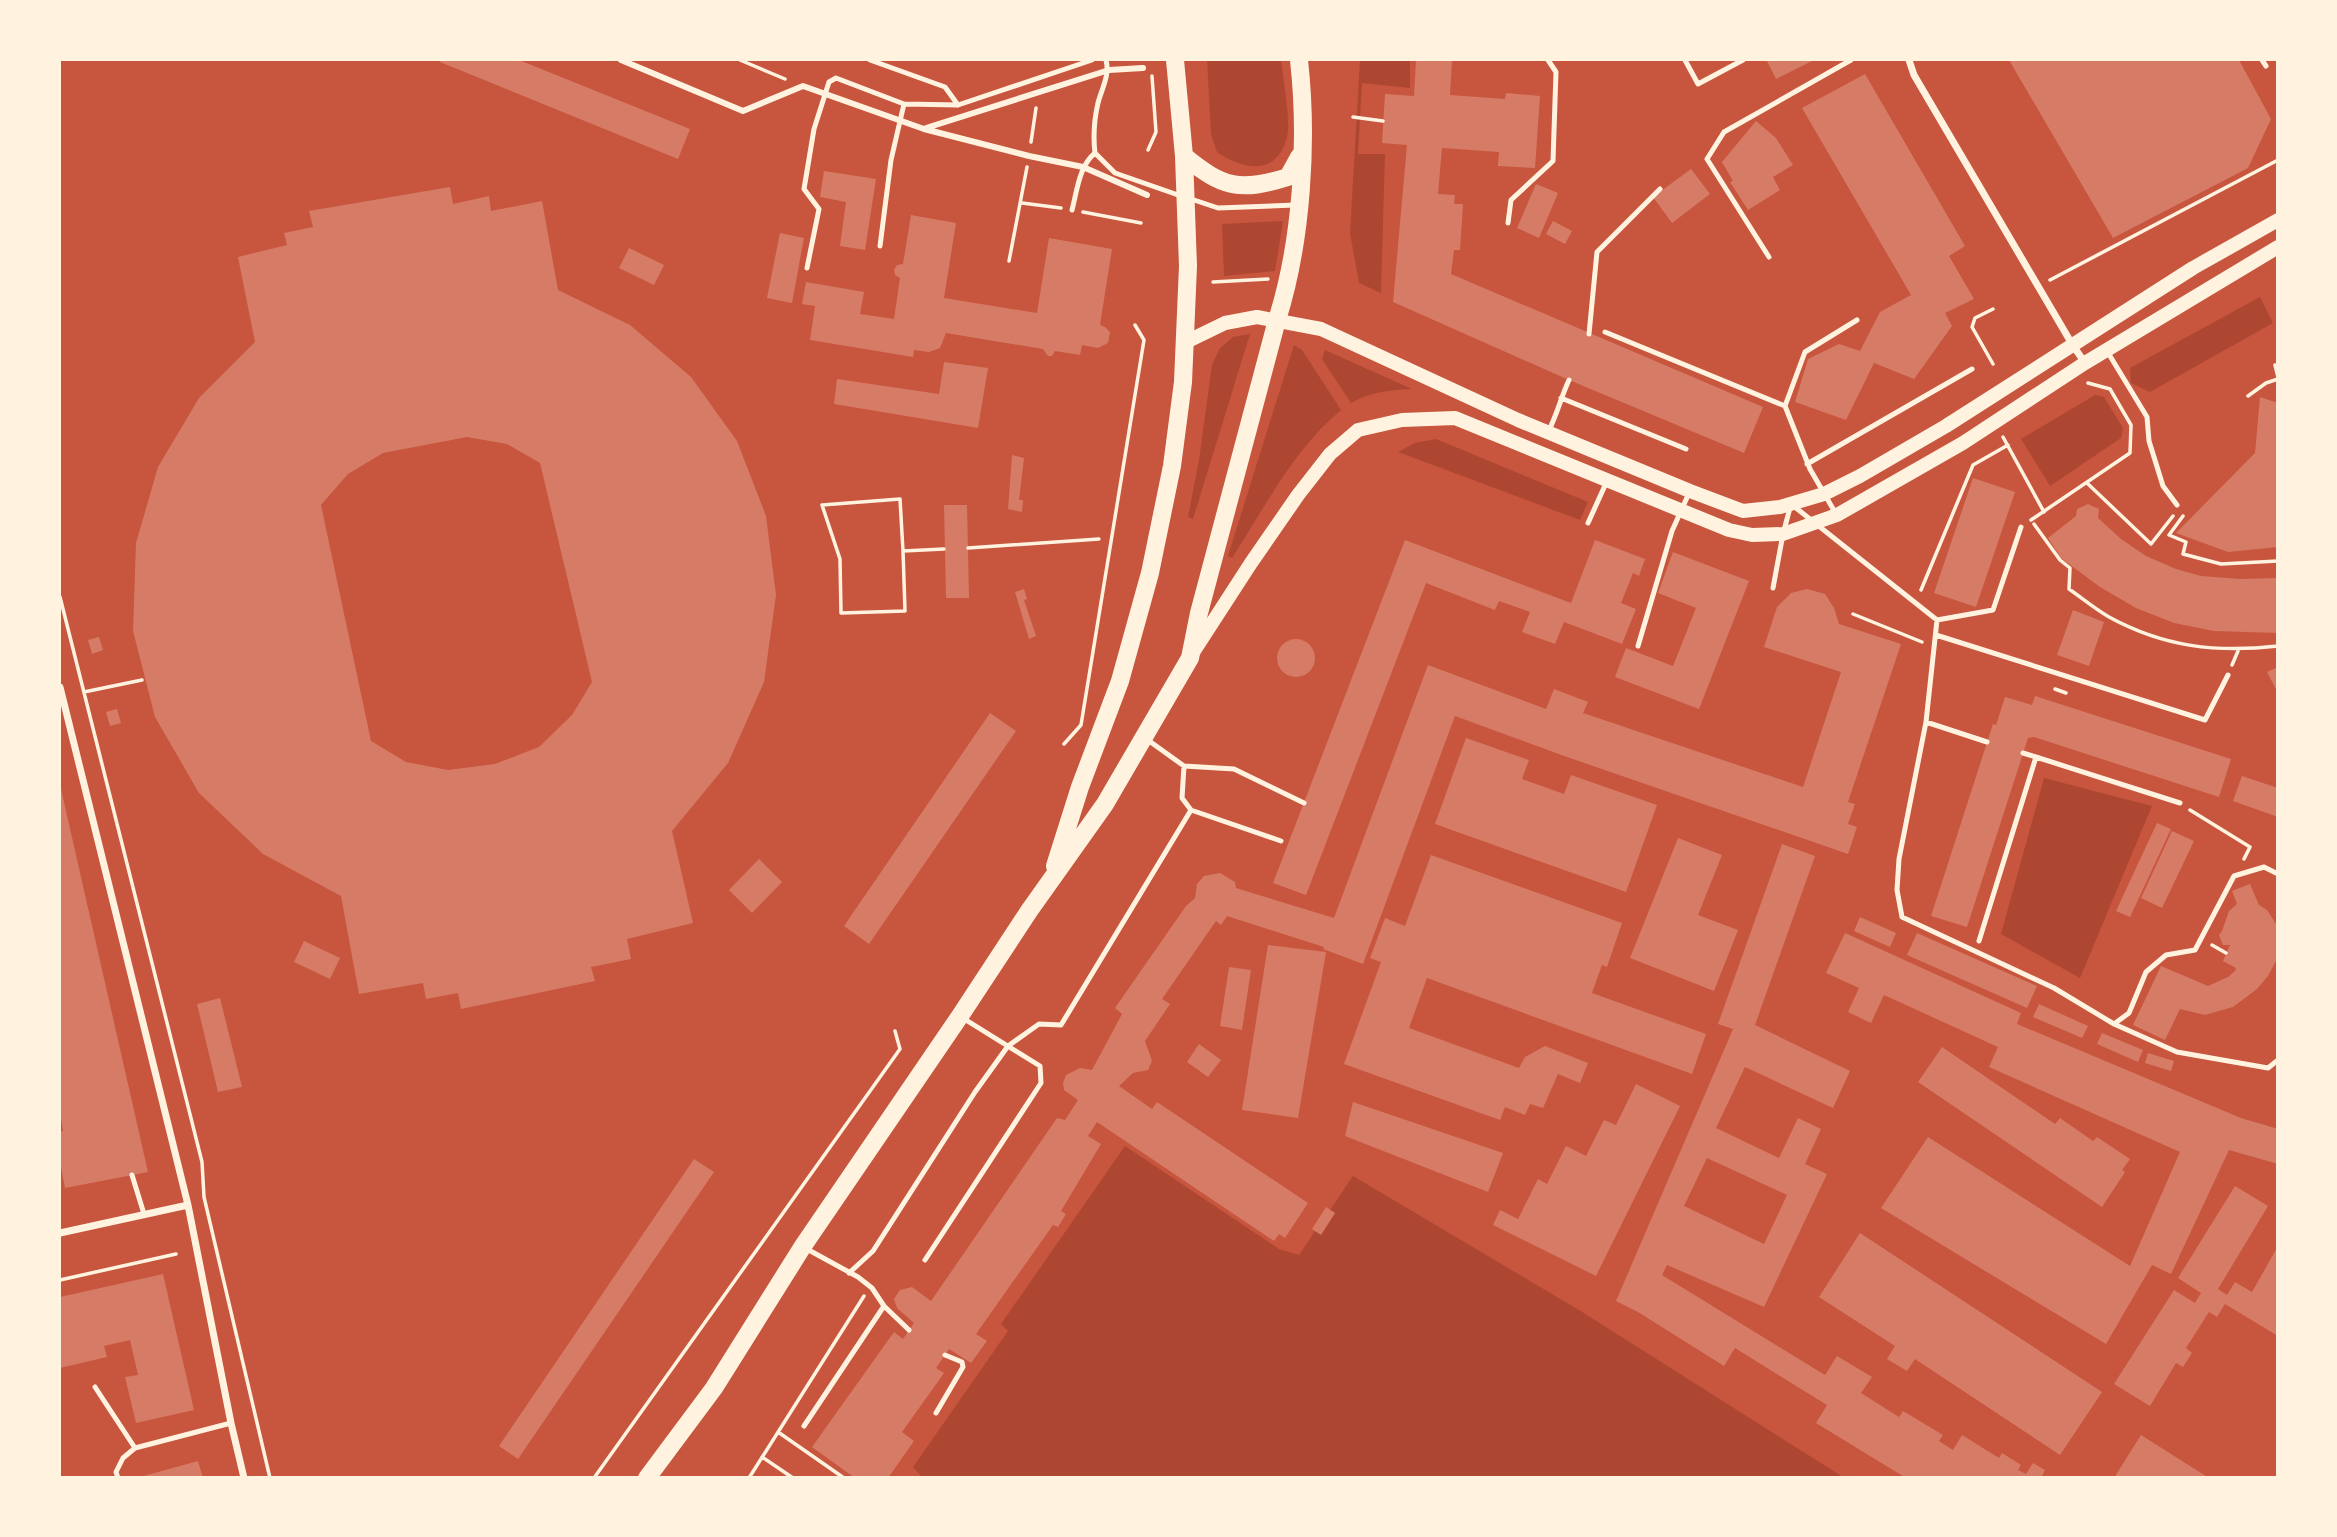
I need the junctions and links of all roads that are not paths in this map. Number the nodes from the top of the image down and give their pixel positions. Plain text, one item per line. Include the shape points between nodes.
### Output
1 (621, 60) edge
2 (870, 60) edge
3 (1092, 60) edge
4 (1106, 60) edge
5 (1175, 60) edge
6 (1299, 60) edge
7 (1548, 60) edge
8 (1685, 60) edge
9 (1743, 60) edge
10 (1851, 60) edge
11 (1909, 60) edge
12 (1143, 68) dead end
13 (1109, 70) junction
14 (825, 95) junction
15 (904, 104) junction
16 (958, 105) junction
17 (900, 120) junction
18 (925, 129) junction
19 (1095, 153) junction
20 (1301, 154) junction
21 (1184, 156) junction
22 (1083, 167) junction
23 (1660, 189) dead end
24 (1147, 195) dead end
25 (1187, 198) junction
26 (1299, 205) junction
27 (1072, 210) dead end
28 (2277, 220) edge
29 (1508, 223) dead end
30 (880, 246) dead end
31 (2277, 247) edge
32 (1769, 257) dead end
33 (807, 268) dead end
34 (1277, 320) junction
35 (1857, 320) dead end
36 (1605, 332) dead end
37 (1588, 334) dead end
38 (1186, 342) junction
39 (2072, 344) junction
40 (2107, 351) junction
41 (2085, 363) junction
42 (1972, 369) dead end
43 (1569, 380) dead end
44 (1561, 398) junction
45 (1785, 406) junction
46 (1548, 433) junction
47 (1686, 449) dead end
48 (1807, 464) junction
49 (1607, 481) junction
50 (1690, 491) junction
51 (1824, 494) junction
52 (1791, 504) junction
53 (2177, 505) dead end
54 (1681, 511) junction
55 (1837, 515) junction
56 (1588, 523) dead end
57 (1816, 523) junction
58 (2021, 527) road end
59 (1783, 534) junction
60 (1773, 589) dead end
61 (1937, 621) junction
62 (1936, 635) junction
63 (1638, 646) dead end
64 (1189, 658) junction
65 (2228, 676) dead end
66 (60, 693) edge
67 (1926, 722) junction
68 (1143, 736) junction
69 (1987, 742) dead end
70 (2023, 753) dead end
71 (2036, 757) junction
72 (1184, 766) junction
73 (1304, 803) dead end
74 (2180, 803) road end
75 (1191, 810) junction
76 (1281, 841) dead end
77 (2277, 874) edge
78 (1050, 883) junction
79 (1979, 941) dead end
80 (960, 1016) junction
81 (2114, 1024) junction
82 (1008, 1046) junction
83 (2277, 1060) edge
84 (132, 1175) dead end
85 (188, 1205) junction
86 (144, 1214) junction
87 (60, 1233) edge
88 (803, 1246) junction
89 (925, 1260) dead end
90 (849, 1273) junction
91 (884, 1306) junction
92 (909, 1330) dead end
93 (945, 1355) dead end
94 (95, 1387) dead end
95 (936, 1413) dead end
96 (231, 1423) junction
97 (804, 1426) dead end
98 (135, 1448) junction
99 (118, 1478) edge
100 (244, 1478) edge
101 (647, 1478) edge

1 - 14 street via 743,111 803,86
2 - 16 lane via 945,87
3 - 16 lane
4 - 13 lane
5 - 21 main road
6 - 20 main road
7 - 29 lane via 1556,72 1553,161 1511,200
8 - 9 lane via 1698,84
10 - 32 lane via 1724,132 1707,159
11 - 39 street
12 - 13 street
13 - 18 street
13 - 19 lane via 1093,130
14 - 15 lane via 829,82 836,78
14 - 17 street
14 - 33 lane via 804,189 819,209
15 - 16 lane
15 - 17 lane
17 - 18 street
17 - 30 lane
18 - 22 street
19 - 22 lane
19 - 25 lane via 1115,173
20 - 21 main road via 1288,177 1259,186 1238,186 1208,176
20 - 26 main road
21 - 25 main road
22 - 24 street
22 - 27 lane
23 - 37 lane via 1597,252
25 - 26 lane via 1218,208
25 - 38 main road
26 - 34 main road via 1289,281
28 - 39 main road
31 - 40 main road
34 - 38 main road via 1257,317 1225,323
34 - 46 main road via 1321,329
34 - 64 main road
35 - 45 lane via 1805,352
36 - 45 lane
38 - 78 main road via 1172,466 1150,573 1120,681
39 - 41 street
39 - 51 main road via 1946,426
40 - 41 main road
40 - 53 lane via 2147,417 2163,486
41 - 55 main road via 1963,443
42 - 48 lane
43 - 44 lane
44 - 46 lane
44 - 47 lane
45 - 48 lane
46 - 50 main road
48 - 51 lane
49 - 54 main road
49 - 56 lane
49 - 64 main road via 1455,418 1402,420 1358,430 1331,454 1298,495
50 - 52 main road via 1742,510
50 - 54 lane
51 - 52 main road
51 - 55 lane
52 - 57 lane
52 - 59 lane
54 - 59 main road via 1752,536
54 - 63 lane
55 - 57 main road
57 - 59 main road
57 - 61 lane
58 - 61 lane via 1993,610
59 - 60 lane
61 - 62 lane
62 - 65 lane via 2205,720
62 - 67 lane
64 - 68 main road
66 - 85 street
67 - 69 lane
67 - 81 lane via 1899,859 1897,890 1902,917 2054,988
68 - 72 lane
68 - 78 main road via 1105,804
70 - 71 lane
71 - 74 lane
71 - 79 lane
72 - 73 lane via 1234,769
72 - 75 lane via 1182,798
75 - 76 lane
75 - 82 lane via 1061,1025 1040,1024
77 - 81 lane via 2264,867 2234,876 2195,950 2166,956 2146,972 2129,1013
78 - 80 main road
80 - 82 lane
80 - 88 main road
81 - 83 lane via 2177,1052 2267,1068
82 - 89 lane via 1040,1066 1041,1083
82 - 90 lane via 873,1251
84 - 86 lane
85 - 86 street
85 - 96 street
86 - 87 street
88 - 90 lane
88 - 101 main road via 714,1388
90 - 91 lane via 872,1288
91 - 92 lane
91 - 97 lane
93 - 95 lane via 962,1362 963,1367
94 - 98 lane
96 - 98 lane
96 - 100 street
98 - 99 lane via 123,1458

